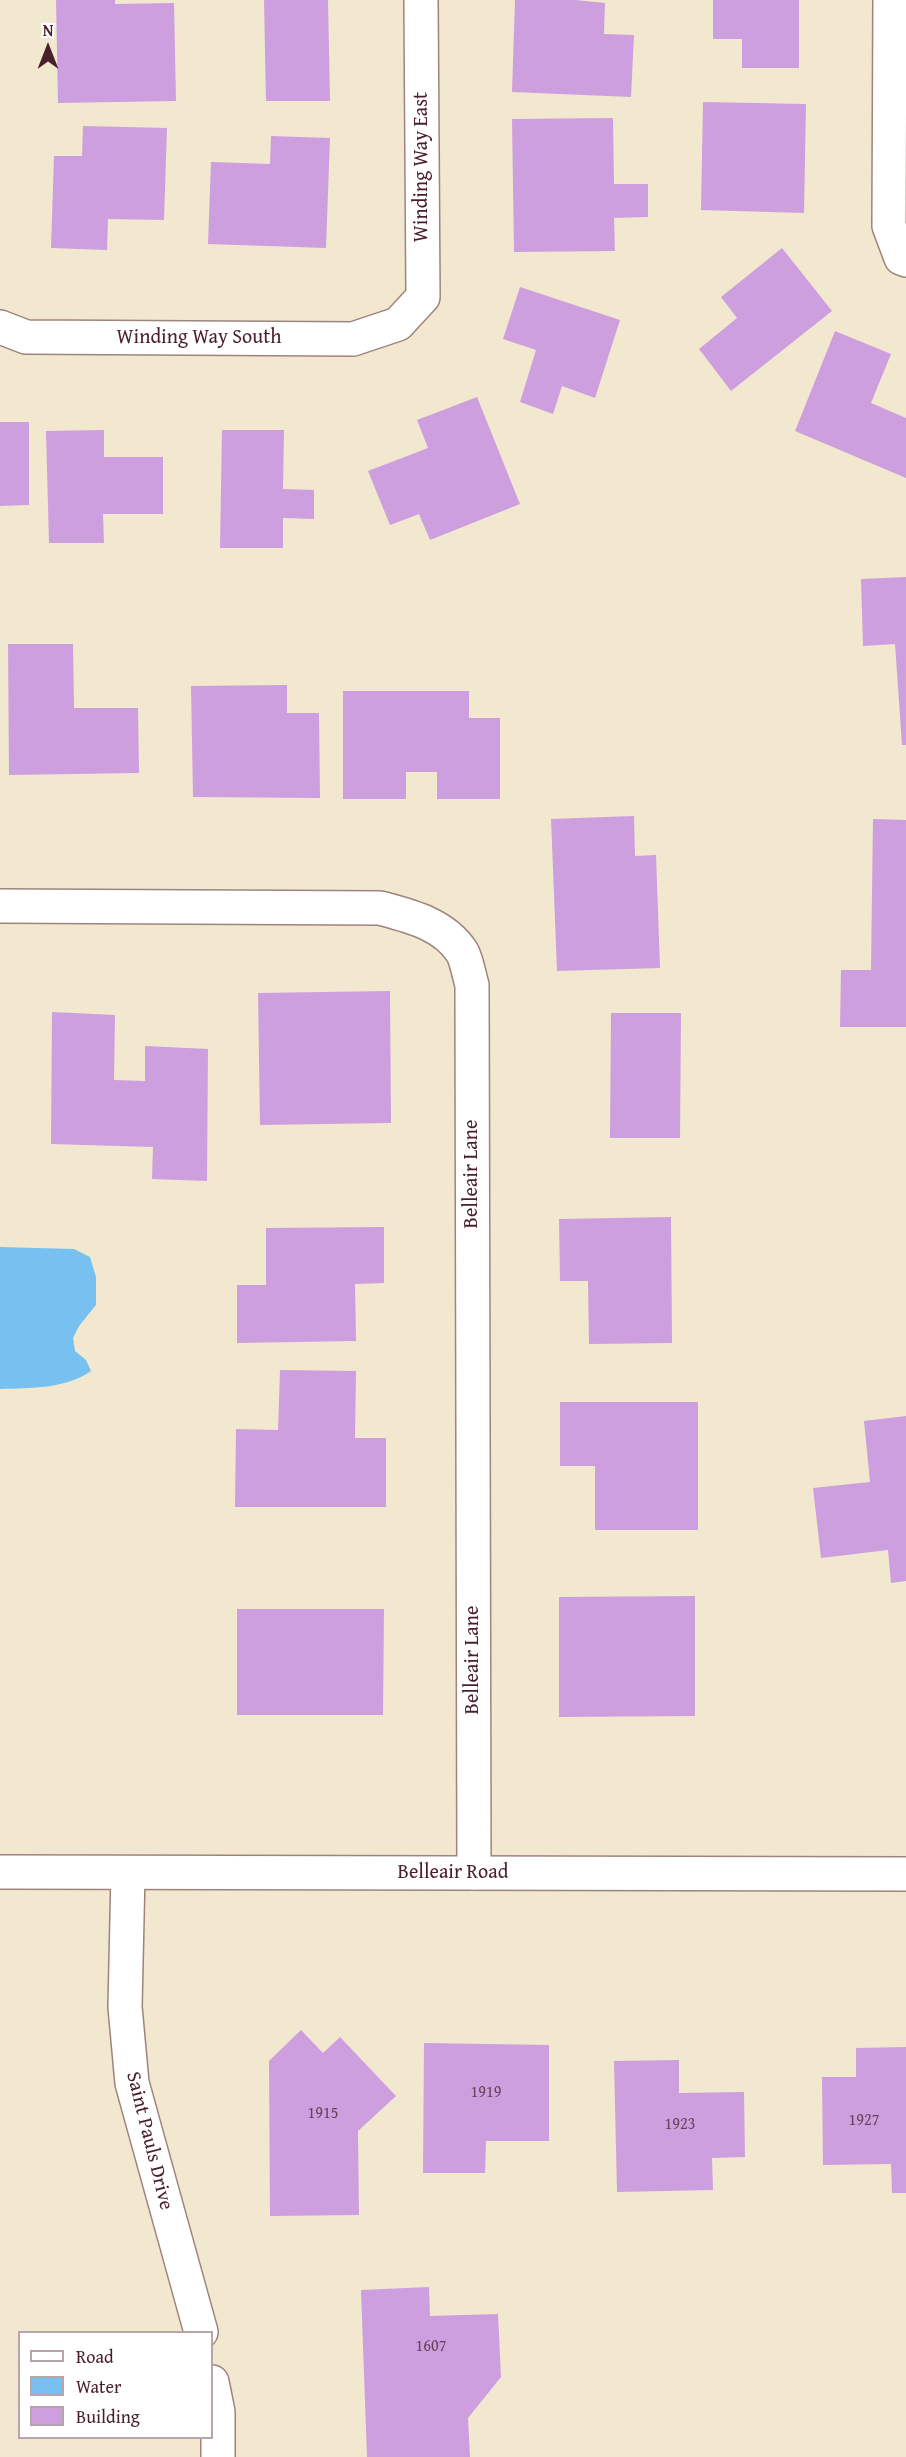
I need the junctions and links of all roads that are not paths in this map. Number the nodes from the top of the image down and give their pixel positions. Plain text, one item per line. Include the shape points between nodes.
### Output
1 (421, 0) edge
2 (890, 0) edge
3 (906, 260) edge
4 (398, 324) joint
5 (0, 327) edge
6 (0, 906) edge
7 (0, 1872) edge
8 (128, 1873) junction
9 (474, 1873) junction
10 (906, 1874) edge
11 (201, 2331) edge
12 (213, 2387) edge
13 (218, 2457) edge

1 - 4 street, Winding Way East via 423,297
2 - 3 street via 889,226 901,258
4 - 5 street, Winding Way South via 353,339 26,337
6 - 9 street, Belleair Lane via 380,908 419,918 444,933 463,953 472,985
7 - 8 street, Belleair Road
8 - 9 street, Belleair Road
8 - 11 street, Saint Pauls Drive via 125,2007 132,2083
9 - 10 street, Belleair Road
12 - 13 street via 218,2412

